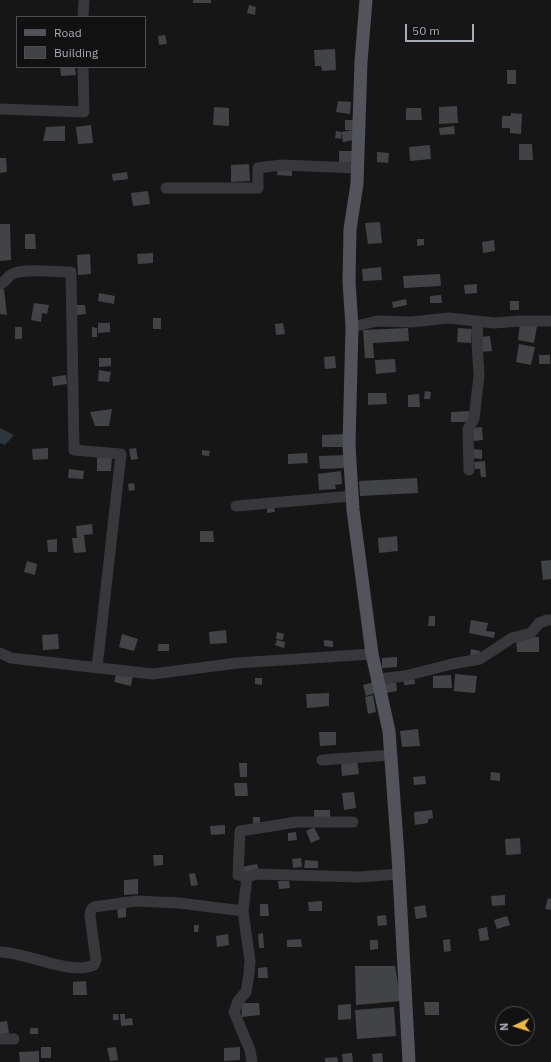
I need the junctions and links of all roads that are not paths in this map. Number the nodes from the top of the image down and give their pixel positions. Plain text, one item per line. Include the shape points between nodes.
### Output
1 (84, 0) edge
2 (366, 0) edge
3 (83, 16) edge
4 (83, 68) edge
5 (0, 109) edge
6 (358, 168) junction
7 (166, 188) dead end
8 (0, 284) edge
9 (478, 321) junction
10 (551, 321) edge
11 (352, 327) junction
12 (469, 470) dead end
13 (352, 496) junction
14 (236, 506) dead end
15 (551, 620) edge
16 (0, 653) edge
17 (372, 654) junction
18 (97, 668) junction
19 (378, 679) junction
20 (391, 756) junction
21 (322, 760) dead end
22 (353, 822) dead end
23 (399, 874) junction
24 (246, 877) junction
25 (243, 911) junction
26 (0, 952) edge
27 (0, 1039) edge
28 (14, 1039) dead end
29 (252, 1062) edge
30 (409, 1062) edge

1 - 3 street
2 - 6 main road via 361,62
4 - 5 street via 84,112
6 - 7 street via 281,165 258,168 258,188
6 - 11 main road via 350,229 349,281
8 - 18 street via 11,275 27,271 71,272 74,450 121,454
9 - 10 street
9 - 11 street via 449,318 377,322
9 - 12 street via 479,375 474,419 468,429
11 - 13 main road via 349,445
13 - 14 street
13 - 17 main road
15 - 19 street via 539,623 531,633 512,638 480,659 405,676
16 - 18 street via 11,658
17 - 18 street via 237,663 153,674
17 - 19 main road
19 - 20 main road via 389,732
20 - 21 street
20 - 23 main road
22 - 24 street via 297,822 240,831 238,875
23 - 24 street via 359,877 257,874
23 - 30 main road
24 - 25 street
25 - 26 street via 179,903 136,901 94,907 90,916 96,960 90,966 71,967 16,953
25 - 29 street via 250,961 249,974 246,992 238,1001 234,1012 250,1050
27 - 28 street

